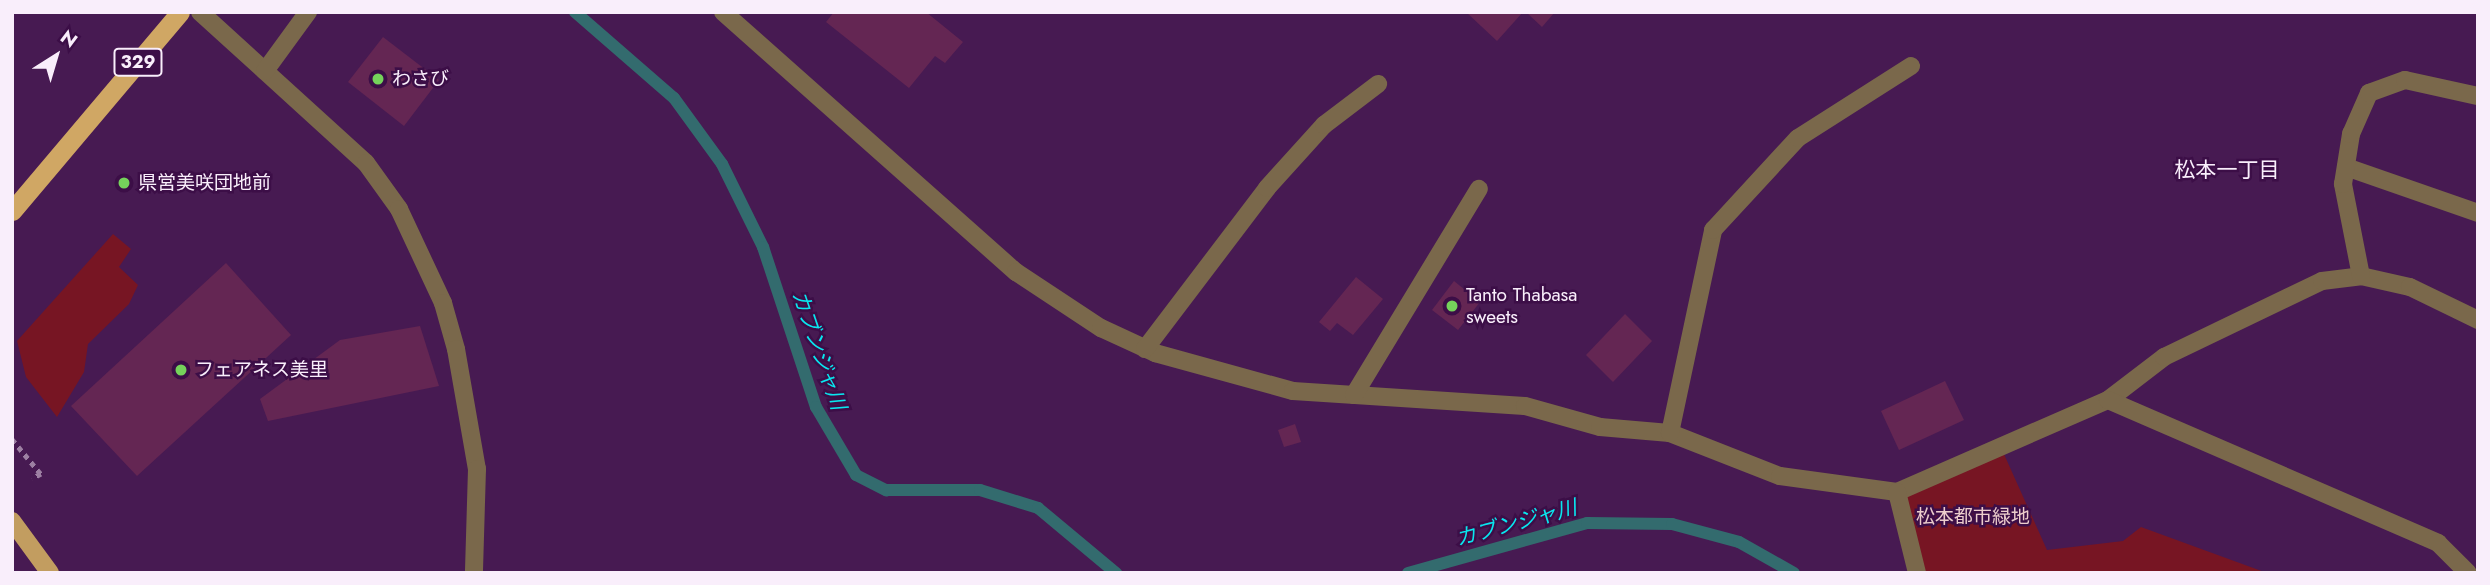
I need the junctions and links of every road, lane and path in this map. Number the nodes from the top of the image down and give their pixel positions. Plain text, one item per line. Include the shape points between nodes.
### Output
1 (180, 12) edge
2 (200, 12) edge
3 (309, 12) edge
4 (723, 12) edge
5 (1911, 66) dead end
6 (265, 71) junction
7 (1378, 84) dead end
8 (2478, 96) edge
9 (2346, 167) junction
10 (1479, 189) dead end
11 (12, 211) edge
12 (2478, 213) edge
13 (2361, 276) junction
14 (2478, 320) edge
15 (1145, 348) junction
16 (1354, 395) junction
17 (2108, 400) junction
18 (1670, 433) junction
19 (12, 439) edge
20 (32, 479) dead end
21 (1896, 492) junction
22 (12, 521) edge
23 (50, 573) edge
24 (474, 573) edge
25 (1917, 573) edge
26 (2468, 573) edge

1 - 11 highway, 329
2 - 6 street
3 - 6 street
4 - 15 street via 1016,272
5 - 18 street via 1798,138 1713,230
6 - 24 street via 366,163 399,209 443,303 477,469
7 - 15 street via 1324,125 1267,188
8 - 9 street via 2405,80 2369,93 2351,134
9 - 12 street
9 - 13 street
10 - 16 street
13 - 14 street via 2410,287
13 - 17 street via 2322,281 2267,306 2164,357
15 - 16 street via 1293,391
16 - 18 street via 1525,406 1600,427
17 - 21 street
17 - 26 street via 2438,543
18 - 21 street via 1780,476
19 - 20 path via 41,474
21 - 25 street
22 - 23 main road

